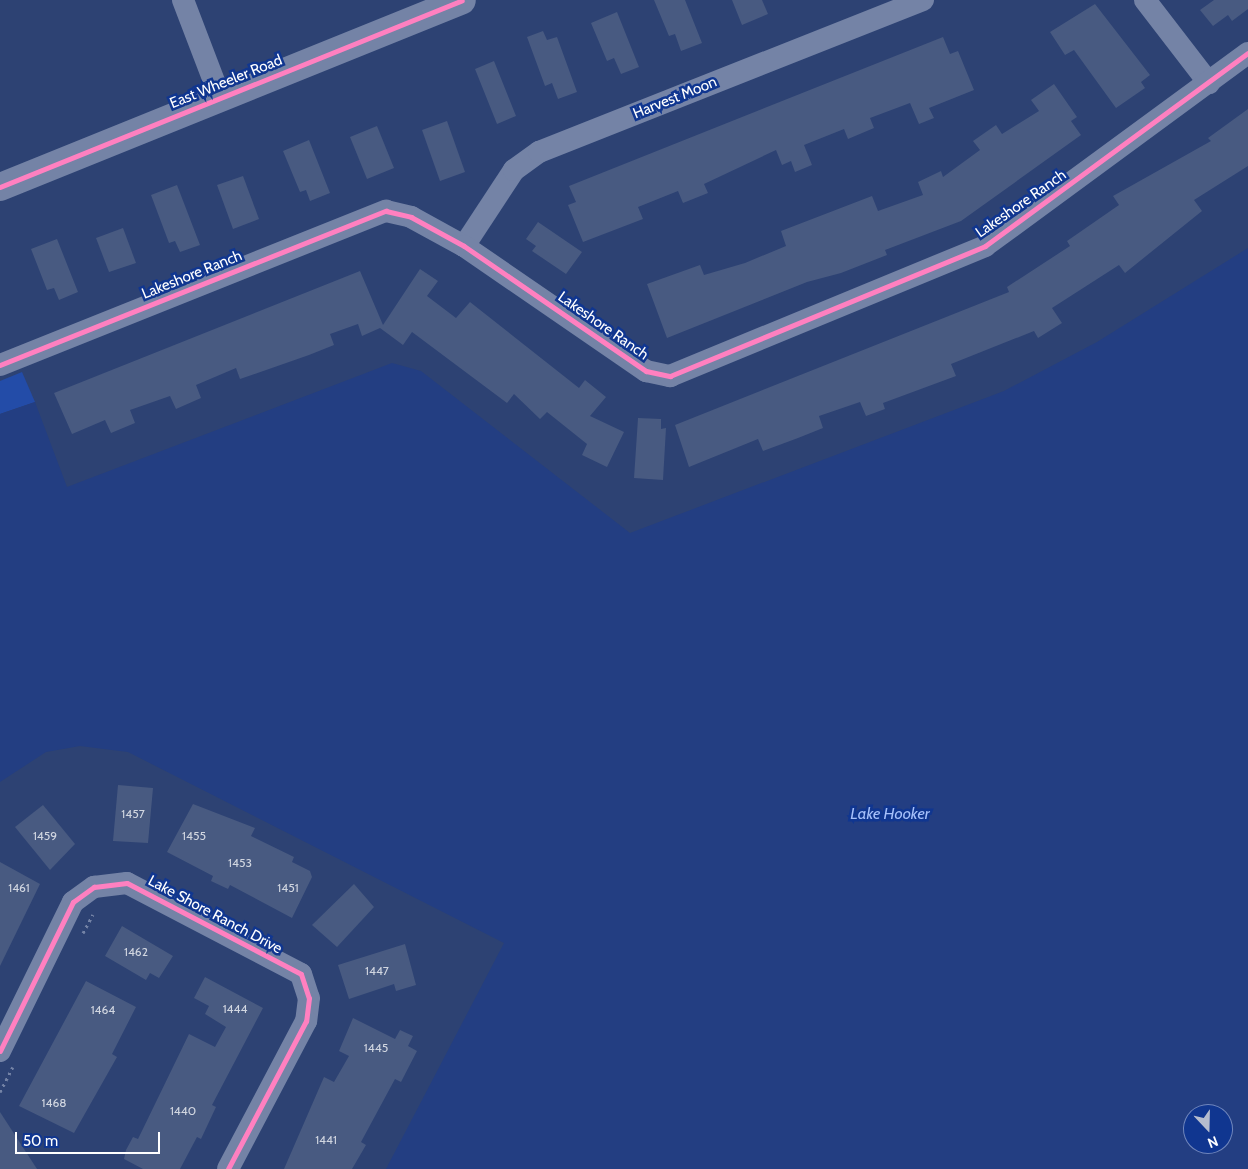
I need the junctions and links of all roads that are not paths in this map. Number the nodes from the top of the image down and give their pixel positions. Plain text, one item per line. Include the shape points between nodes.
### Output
1 (183, 0) edge
2 (462, 0) edge
3 (923, 0) edge
4 (1145, 0) edge
5 (1248, 53) edge
6 (1209, 83) junction
7 (220, 97) junction
8 (0, 186) edge
9 (464, 246) junction
10 (0, 366) edge
11 (8, 1057) edge
12 (228, 1169) edge

1 - 7 street
2 - 7 street, East Wheeler Road
3 - 9 street, Harvest Moon via 539,152 514,170
4 - 6 street
5 - 6 street, Lakeshore Ranch
6 - 9 street, Lakeshore Ranch via 986,246 670,376 646,371
7 - 8 street, East Wheeler Road
9 - 10 street, Lakeshore Ranch via 411,217 386,211
11 - 12 street, Lake Shore Ranch Drive via 73,902 94,887 127,883 301,974 309,998 306,1021

